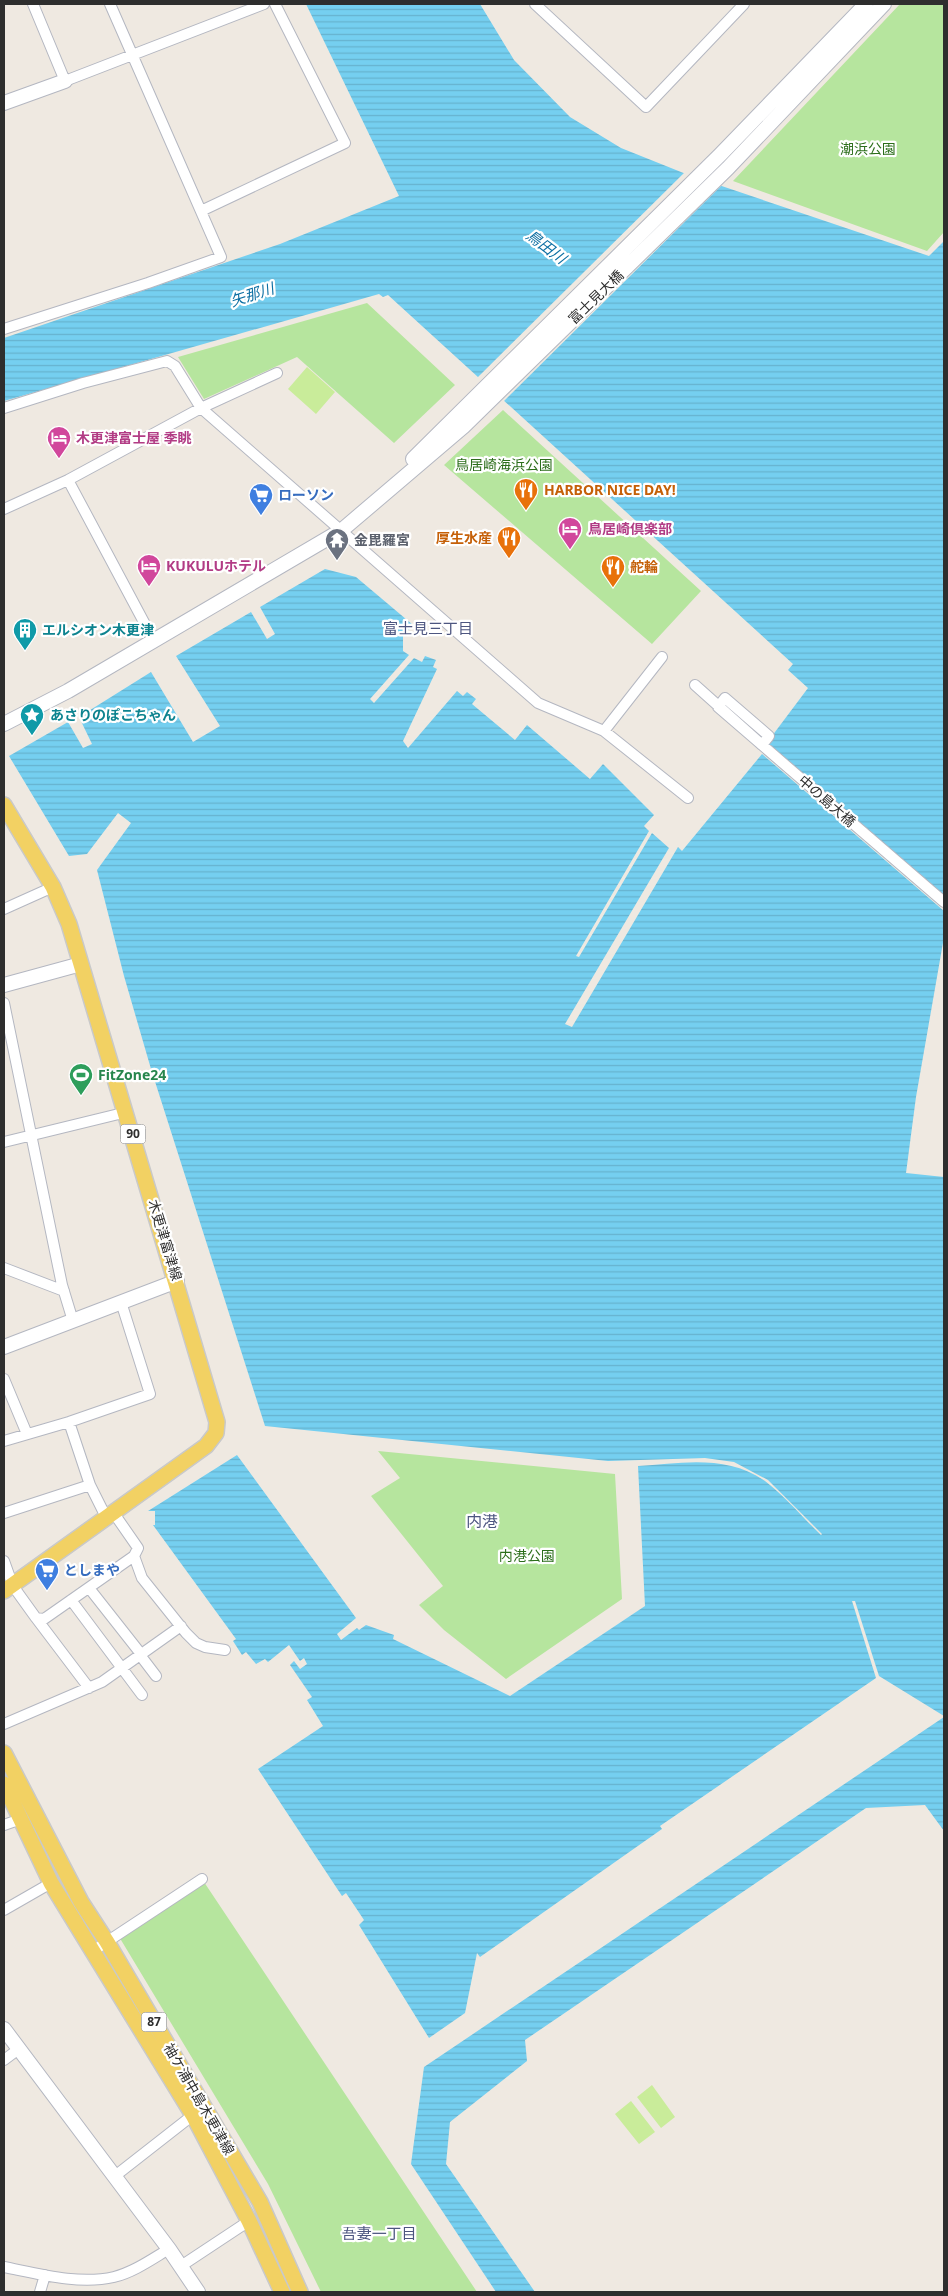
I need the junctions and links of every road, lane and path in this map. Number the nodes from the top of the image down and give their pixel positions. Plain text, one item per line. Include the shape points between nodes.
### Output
1 (33, 4) edge
2 (110, 4) edge
3 (264, 4) edge
4 (275, 4) edge
5 (535, 4) edge
6 (744, 4) edge
7 (866, 4) edge
8 (884, 4) edge
9 (133, 55) junction
10 (66, 81) junction
11 (4, 103) edge
12 (201, 212) junction
13 (4, 329) edge
14 (277, 373) dead end
15 (4, 408) edge
16 (201, 408) junction
17 (460, 421) junction
18 (68, 480) junction
19 (4, 509) edge
20 (342, 530) junction
21 (154, 640) junction
22 (662, 657) dead end
23 (695, 685) dead end
24 (4, 724) edge
25 (604, 731) junction
26 (688, 798) dead end
27 (4, 805) edge
28 (53, 887) junction
29 (944, 902) edge
30 (4, 908) edge
31 (81, 964) junction
32 (4, 985) edge
33 (4, 1003) edge
34 (127, 1112) junction
35 (32, 1136) junction
36 (4, 1142) edge
37 (4, 1268) edge
38 (177, 1281) junction
39 (64, 1290) junction
40 (121, 1302) junction
41 (73, 1321) junction
42 (4, 1347) edge
43 (4, 1379) edge
44 (69, 1422) junction
45 (27, 1434) junction
46 (4, 1442) edge
47 (90, 1485) junction
48 (4, 1513) edge
49 (109, 1514) junction
50 (134, 1556) junction
51 (4, 1561) edge
52 (89, 1588) junction
53 (8, 1589) edge
54 (71, 1600) junction
55 (36, 1618) junction
56 (181, 1626) junction
57 (226, 1650) dead end
58 (141, 1655) junction
59 (122, 1667) junction
60 (156, 1676) dead end
61 (89, 1688) junction
62 (142, 1695) dead end
63 (4, 1724) edge
64 (4, 1753) edge
65 (4, 1784) edge
66 (21, 1819) junction
67 (4, 1824) edge
68 (202, 1879) dead end
69 (51, 1882) junction
70 (4, 1910) edge
71 (107, 1942) junction
72 (93, 1951) junction
73 (4, 2029) edge
74 (20, 2048) junction
75 (4, 2060) edge
76 (193, 2115) junction
77 (115, 2176) junction
78 (249, 2221) junction
79 (168, 2248) junction
80 (181, 2266) junction
81 (4, 2267) edge
82 (45, 2275) junction
83 (40, 2292) edge
84 (198, 2292) edge
85 (282, 2292) edge
86 (300, 2292) edge

1 - 10 street
2 - 9 street
3 - 9 street
4 - 12 street via 345,144
5 - 6 street via 646,107
7 - 17 street, 富士見大橋
8 - 17 street, 富士見大橋 via 728,168
9 - 10 street
9 - 12 street
10 - 11 street
12 - 13 street via 221,257
14 - 16 street
15 - 16 street via 167,361 175,366
16 - 18 street
16 - 20 street
17 - 20 street
18 - 19 street
18 - 21 street
20 - 21 street
20 - 25 street via 538,703
21 - 24 street
22 - 25 street
23 - 29 street, 中の島大橋 via 762,744 769,736 725,698 718,707
25 - 26 street
27 - 28 main road, 木更津富津線 / 90
28 - 30 street
28 - 31 main road, 木更津富津線 / 90
31 - 32 street
31 - 34 main road, 木更津富津線 / 90
33 - 35 street
34 - 35 street
34 - 38 main road, 木更津富津線 / 90
35 - 36 street
35 - 39 street
37 - 39 street
38 - 40 street
38 - 49 main road, 木更津富津線 / 90 via 217,1422 216,1433 206,1446
39 - 41 street
40 - 41 street
40 - 44 street via 150,1394
41 - 42 street
43 - 45 street
44 - 45 street
44 - 47 street
45 - 46 street
47 - 48 street
47 - 49 street
49 - 50 street via 138,1548
49 - 53 main road, 木更津富津線 / 90
50 - 52 street
50 - 56 street via 142,1578
51 - 53 street
52 - 54 street
52 - 58 street
53 - 55 street
54 - 55 street via 44,1619
54 - 59 street
55 - 61 street
56 - 57 street via 196,1643
56 - 58 street
58 - 59 street
58 - 60 street
59 - 61 street
59 - 62 street
61 - 63 street
64 - 71 main road, 袖ケ浦中島木更津線 / 87 via 81,1902
65 - 66 main road, 袖ケ浦中島木更津線 / 87
66 - 67 street
66 - 69 main road, 袖ケ浦中島木更津線 / 87
68 - 71 street
69 - 70 street
69 - 72 main road, 袖ケ浦中島木更津線 / 87
71 - 72 street
71 - 86 main road, 袖ケ浦中島木更津線 / 87 via 260,2202
72 - 76 main road, 袖ケ浦中島木更津線 / 87
73 - 74 street
74 - 75 street
74 - 77 street
76 - 77 street
76 - 78 main road, 袖ケ浦中島木更津線 / 87
77 - 79 street
78 - 80 street
78 - 85 main road, 袖ケ浦中島木更津線 / 87
79 - 80 street
79 - 82 street via 115,2277 91,2280
80 - 84 street
81 - 82 street
82 - 83 street

